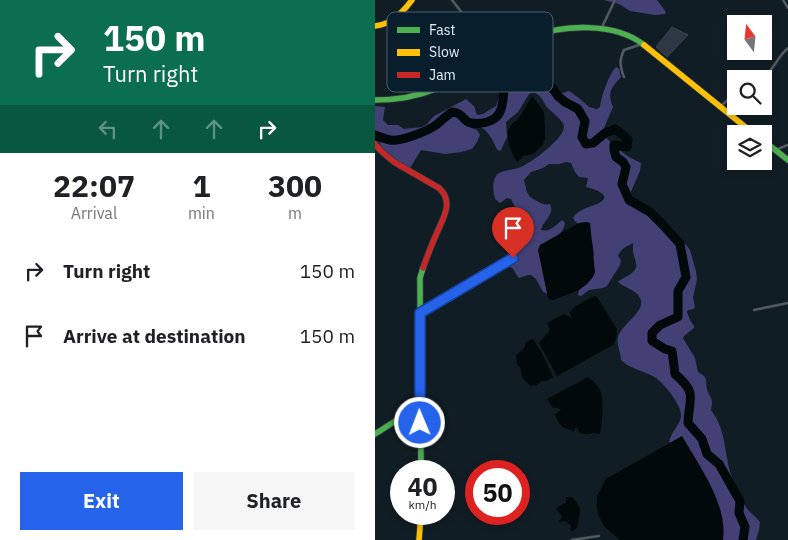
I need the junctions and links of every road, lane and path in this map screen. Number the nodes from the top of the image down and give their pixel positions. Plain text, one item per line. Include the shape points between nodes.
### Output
1 (412, 0) edge
2 (452, 0) edge
3 (615, 0) edge
4 (783, 0) edge
5 (788, 8) edge
6 (403, 12) edge
7 (461, 12) edge
8 (601, 29) junction
9 (553, 31) edge
10 (643, 44) junction
11 (788, 48) edge
12 (770, 70) edge
13 (624, 77) dead end
14 (427, 92) edge
15 (375, 100) edge
16 (727, 100) edge
17 (720, 107) junction
18 (743, 125) edge
19 (375, 144) edge
20 (788, 145) edge
21 (772, 147) edge
22 (776, 150) junction
23 (788, 160) edge
24 (513, 258) dead end
25 (788, 303) edge
26 (754, 310) dead end
27 (420, 313) junction
28 (420, 407) junction
29 (375, 434) edge
30 (421, 460) edge
31 (420, 525) edge
32 (599, 536) dead end
33 (419, 540) edge
34 (572, 540) edge

1 - 6 main road
2 - 7 lane
3 - 8 lane
4 - 5 lane
8 - 9 main road
8 - 10 main road via 619,31
10 - 13 lane via 624,50 620,67
10 - 17 main road
11 - 12 lane
14 - 15 main road
16 - 17 lane
17 - 18 main road
19 - 27 main road via 389,159 428,180 445,195 446,214 420,278
20 - 22 lane
21 - 22 main road
22 - 23 main road
24 - 27 lane
25 - 26 lane
27 - 28 main road
28 - 29 main road
28 - 30 main road
31 - 33 main road
32 - 34 lane

